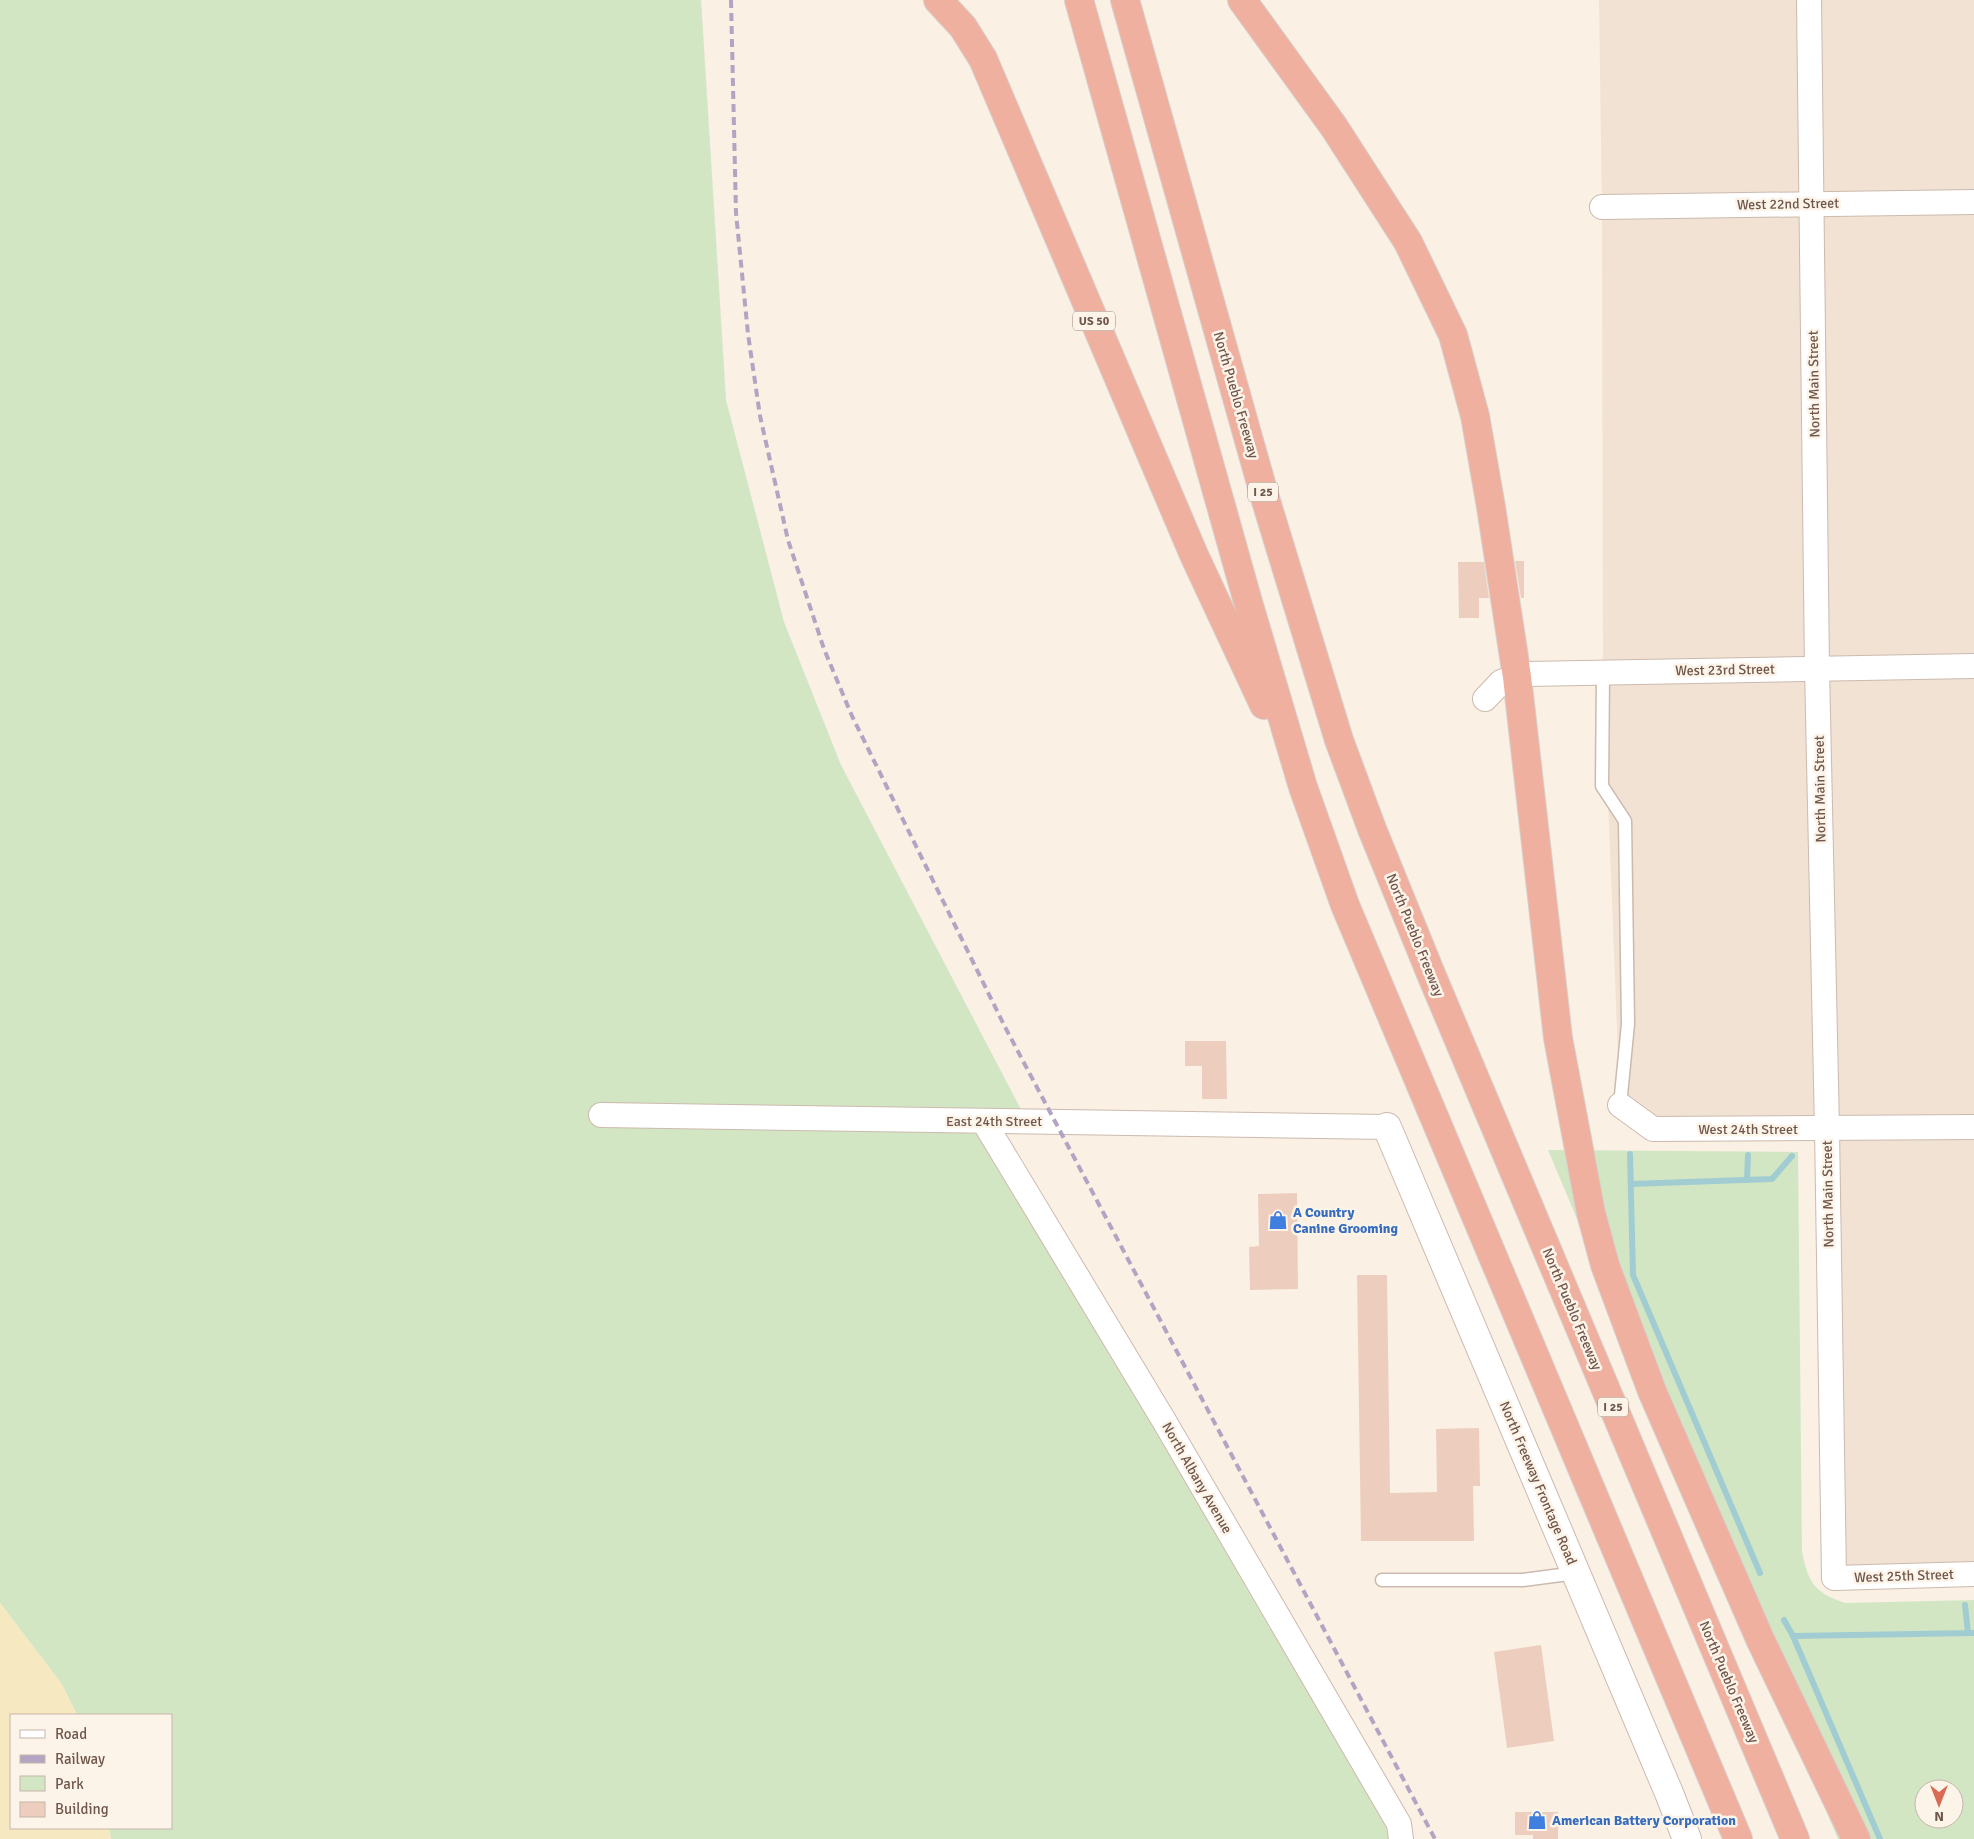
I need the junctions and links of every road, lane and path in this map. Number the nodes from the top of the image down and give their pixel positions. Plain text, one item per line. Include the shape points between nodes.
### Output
1 (938, 0) edge
2 (1079, 0) edge
3 (1124, 0) edge
4 (1242, 0) edge
5 (1809, 0) edge
6 (1974, 202) edge
7 (1812, 204) junction
8 (1602, 206) dead end
9 (1974, 666) edge
10 (1817, 668) junction
11 (1604, 673) junction
12 (1517, 677) junction
13 (1485, 699) dead end
14 (1303, 787) junction
15 (1620, 1105) joint
16 (601, 1115) dead end
17 (984, 1122) junction
18 (1386, 1127) joint
19 (1974, 1127) edge
20 (1827, 1129) junction
21 (1576, 1573) junction
22 (1974, 1574) edge
23 (1834, 1578) joint
24 (1382, 1580) dead end
25 (1401, 1839) edge
26 (1687, 1839) edge
27 (1738, 1839) edge
28 (1795, 1839) edge
29 (1856, 1839) edge

1 - 14 highway, US 50 via 963,27 983,59 1194,555
2 - 14 highway via 1245,593
3 - 28 highway, North Pueblo Freeway / I 25 via 1266,501 1339,740 1431,974
4 - 12 highway via 1334,127 1408,242 1453,335 1475,416
5 - 7 street, North Main Street
6 - 7 street, West 22nd Street
7 - 8 street, West 22nd Street
7 - 10 street, North Main Street
9 - 10 street, West 23rd Street
10 - 11 street, West 23rd Street
10 - 20 street, North Main Street
11 - 12 street, West 23rd Street via 1526,674
11 - 15 lane via 1602,786 1625,821 1628,1024
12 - 13 street, West 23rd Street via 1501,682
12 - 29 highway via 1558,1038 1591,1213 1605,1265 1652,1391 1713,1533
14 - 27 highway via 1345,905
15 - 20 street, West 24th Street via 1653,1129
16 - 17 street, East 24th Street
17 - 18 street, East 24th Street
17 - 25 street, North Albany Avenue via 1163,1419 1399,1824
18 - 21 street, North Freeway Frontage Road
19 - 20 street, West 24th Street
20 - 23 street, North Main Street
21 - 24 lane via 1523,1580
21 - 26 street, North Freeway Frontage Road
22 - 23 street, West 25th Street

